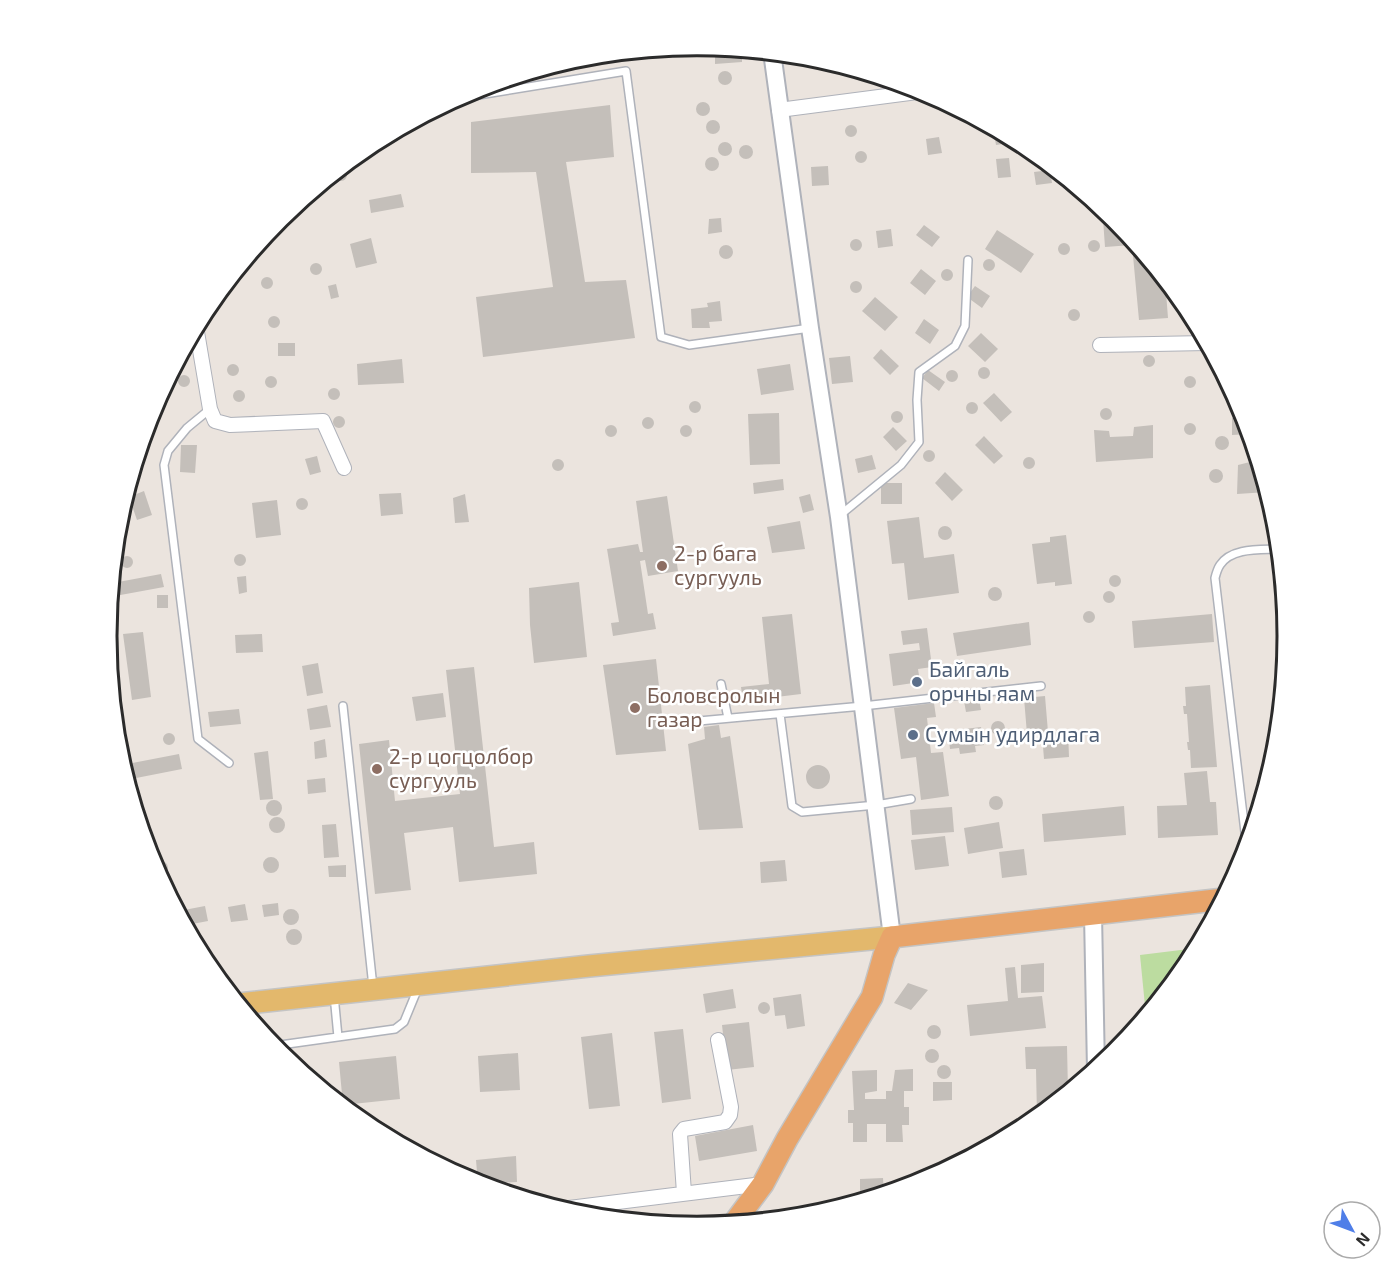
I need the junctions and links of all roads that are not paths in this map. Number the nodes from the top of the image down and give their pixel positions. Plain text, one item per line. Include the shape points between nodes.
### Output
1 (773, 60) edge
2 (494, 93) edge
3 (903, 94) edge
4 (779, 110) junction
5 (968, 260) dead end
6 (810, 328) junction
7 (198, 339) edge
8 (1198, 343) edge
9 (1100, 345) dead end
10 (210, 409) junction
11 (344, 468) dead end
12 (839, 517) junction
13 (1271, 550) edge
14 (721, 684) dead end
15 (1041, 686) dead end
16 (343, 706) dead end
17 (863, 706) junction
18 (780, 714) junction
19 (728, 718) junction
20 (677, 723) dead end
21 (229, 763) dead end
22 (910, 799) dead end
23 (876, 805) junction
24 (1245, 829) edge
25 (1215, 899) edge
26 (1093, 914) junction
27 (892, 936) junction
28 (419, 985) junction
29 (373, 990) junction
30 (334, 994) junction
31 (248, 1003) edge
32 (338, 1037) junction
33 (718, 1040) dead end
34 (285, 1044) edge
35 (1096, 1057) edge
36 (763, 1184) junction
37 (684, 1193) junction
38 (598, 1208) edge
39 (740, 1215) edge

1 - 4 street
2 - 6 lane via 626,71 661,337 689,345
3 - 4 street
4 - 6 street
5 - 12 lane via 965,326 955,346 919,372 919,442 901,465
6 - 12 street
7 - 10 street
8 - 9 street
10 - 11 street via 215,420 230,425 323,421
10 - 21 lane via 168,451 164,465 198,739
12 - 17 street
13 - 24 lane via 1232,554 1220,564 1215,578
14 - 19 lane
15 - 17 lane
16 - 29 lane
17 - 18 lane
17 - 23 street
18 - 19 lane
18 - 23 lane via 792,806 802,812
19 - 20 lane
22 - 23 lane
23 - 27 street
25 - 26 highway
26 - 27 highway
26 - 35 street
27 - 28 main road
27 - 36 highway via 872,997
28 - 29 main road
28 - 32 lane via 404,1022 395,1029
29 - 30 main road
30 - 31 main road
30 - 32 lane
32 - 34 lane
33 - 37 street via 730,1115 725,1122 680,1134
36 - 37 street
36 - 39 highway
37 - 38 street

